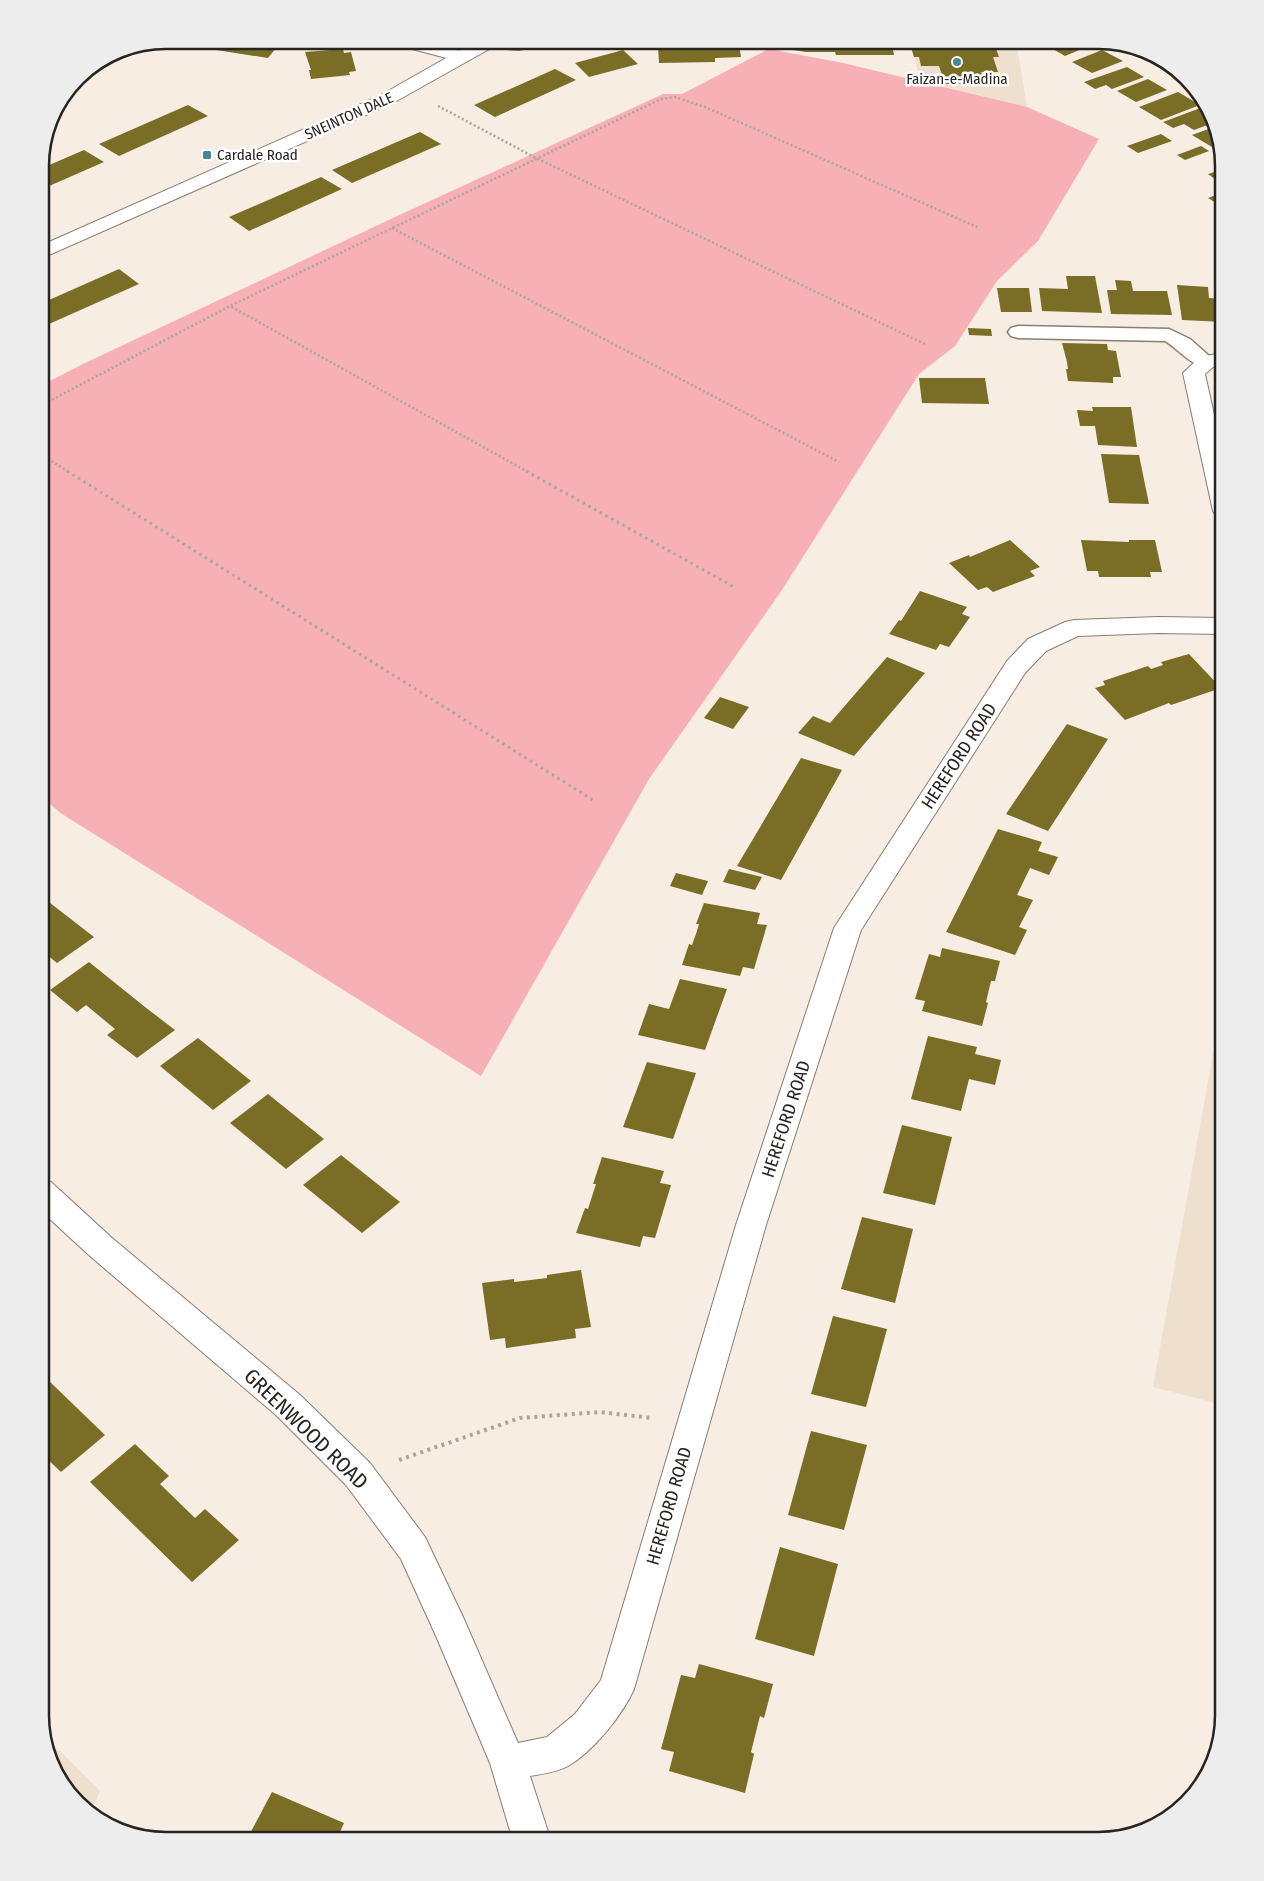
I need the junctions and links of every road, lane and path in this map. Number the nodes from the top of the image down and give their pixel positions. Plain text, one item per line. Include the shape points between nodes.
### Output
1 (432, 49) edge
2 (474, 49) edge
3 (462, 57) junction
4 (406, 90) junction
5 (536, 158) junction
6 (977, 227) dead end
7 (392, 228) junction
8 (49, 249) edge
9 (230, 306) junction
10 (1018, 332) dead end
11 (927, 345) dead end
12 (1215, 360) edge
13 (49, 401) edge
14 (49, 460) edge
15 (839, 462) dead end
16 (1215, 470) edge
17 (734, 587) dead end
18 (1215, 626) edge
19 (593, 800) dead end
20 (49, 1199) edge
21 (693, 1423) junction
22 (358, 1474) junction
23 (508, 1763) junction
24 (529, 1832) edge

1 - 3 street
2 - 3 street, SNEINTON DALE
3 - 4 street, SNEINTON DALE
4 - 5 path
4 - 8 street, SNEINTON DALE
5 - 6 path via 660,99 675,97 705,107
5 - 7 path
5 - 11 path
7 - 9 path
7 - 15 path
9 - 13 path
9 - 17 path
10 - 12 lane via 1169,335
12 - 16 street via 1194,373
14 - 19 path
18 - 21 street, HEREFORD ROAD via 1074,628 1037,645 1016,666 848,928 751,1226
20 - 22 street, GREENWOOD ROAD via 288,1405
21 - 22 path via 600,1412 520,1418
21 - 23 street, HEREFORD ROAD via 616,1689 588,1726 556,1753
22 - 23 street, GREENWOOD ROAD via 413,1548
23 - 24 street, GREENWOOD ROAD

